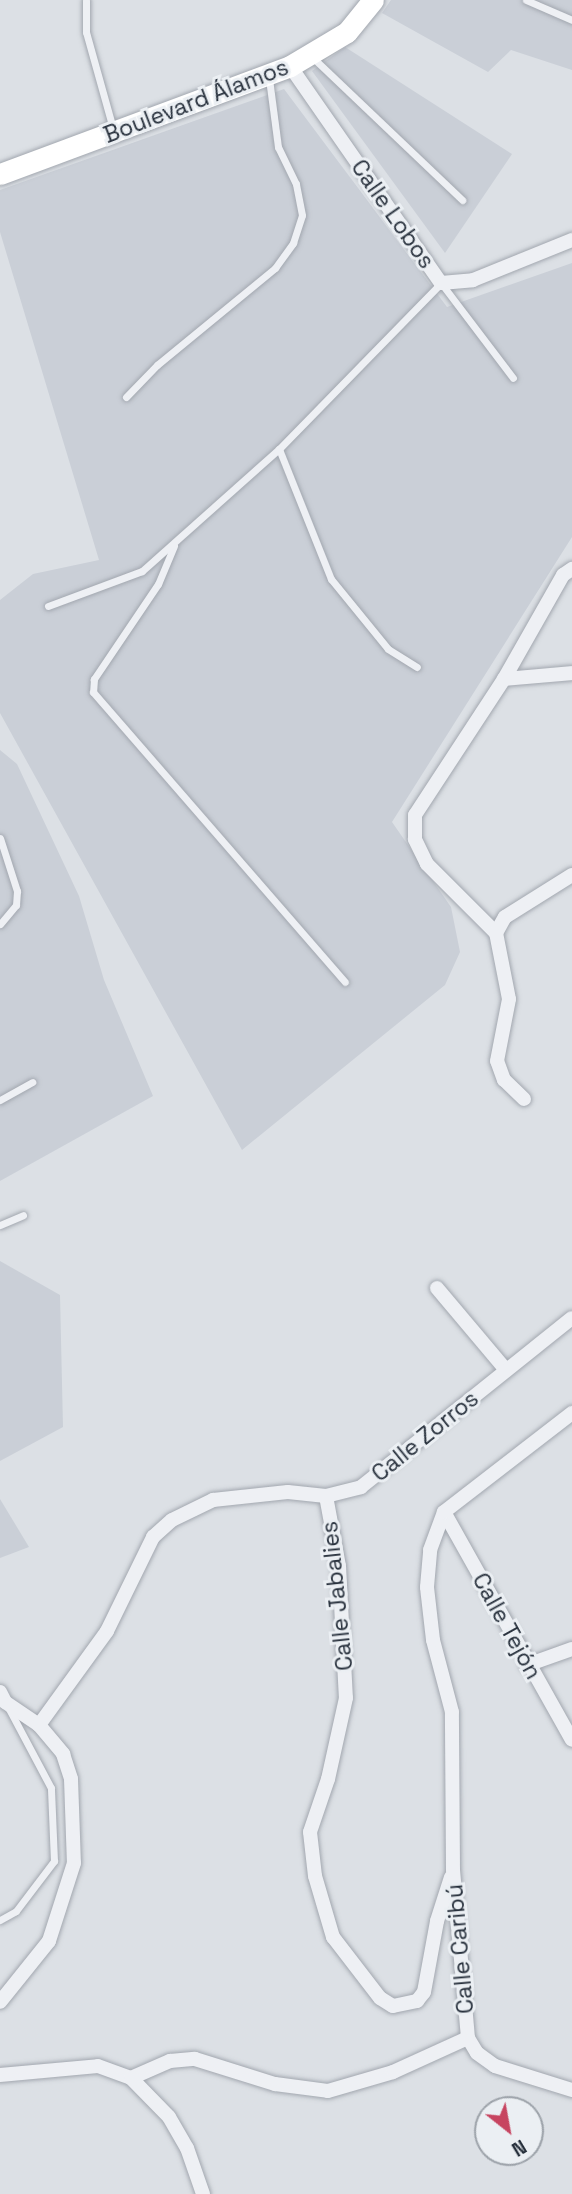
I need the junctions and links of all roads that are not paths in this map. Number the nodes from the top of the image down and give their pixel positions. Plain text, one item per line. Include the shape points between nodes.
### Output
1 (86, 0) edge
2 (373, 0) edge
3 (526, 0) edge
4 (572, 20) edge
5 (311, 56) junction
6 (290, 66) junction
7 (268, 74) junction
8 (114, 133) junction
9 (0, 174) edge
10 (462, 200) dead end
11 (572, 240) edge
12 (441, 283) junction
13 (513, 378) dead end
14 (126, 397) dead end
15 (279, 449) junction
16 (176, 542) junction
17 (572, 569) edge
18 (48, 606) dead end
19 (416, 667) dead end
20 (572, 673) edge
21 (503, 679) junction
22 (0, 838) edge
23 (572, 875) edge
24 (0, 924) edge
25 (496, 933) junction
26 (345, 982) dead end
27 (32, 1082) dead end
28 (524, 1099) dead end
29 (0, 1100) edge
30 (23, 1215) dead end
31 (0, 1225) edge
32 (437, 1287) dead end
33 (572, 1318) edge
34 (506, 1370) junction
35 (572, 1413) edge
36 (326, 1496) junction
37 (444, 1512) junction
38 (572, 1649) edge
39 (527, 1665) junction
40 (3, 1697) edge
41 (39, 1725) junction
42 (572, 1740) edge
43 (453, 1870) junction
44 (0, 1920) edge
45 (0, 2001) edge
46 (468, 2038) junction
47 (0, 2075) edge
48 (131, 2078) junction
49 (572, 2090) edge
50 (203, 2194) edge

1 - 8 lane via 86,32
2 - 5 main road, Boulevard Álamos via 347,32
3 - 4 lane
5 - 6 main road, Boulevard Álamos
5 - 10 lane
6 - 7 main road, Boulevard Álamos
6 - 12 street, Calle Lobos
7 - 8 main road, Boulevard Álamos
7 - 14 lane via 278,147 296,184 302,215 293,243 275,268
8 - 9 main road, Boulevard Álamos
11 - 12 street, Calle Lobos via 473,280
12 - 13 lane
12 - 15 lane
15 - 16 lane
15 - 19 lane via 331,579 388,649
16 - 18 lane via 142,572
16 - 26 lane via 158,584 94,679 93,692
17 - 21 street via 563,575
20 - 21 street
21 - 25 street via 415,815 415,839 426,864
22 - 24 lane via 17,891 16,905
23 - 25 street via 505,917
25 - 28 street via 509,999 497,1061 504,1080
27 - 29 lane
30 - 31 lane
32 - 34 street
33 - 34 street, Calle Zorros
34 - 36 street, Calle Zorros via 383,1472 361,1487
35 - 37 street
36 - 41 street, Calle Zorros via 288,1492 213,1500 172,1520 153,1537 107,1631
36 - 43 street, Calle Jabalies via 339,1566 346,1698 328,1779 310,1832 315,1876 338,1946 380,1998 393,2006 417,2001 424,1992 437,1921
37 - 39 street, Calle Tejón
37 - 43 street, Calle Caribú via 430,1550 427,1587 433,1640 452,1712
38 - 39 street
39 - 42 street, Calle Tejón
40 - 41 street
40 - 44 lane via 51,1788 54,1861 16,1911
41 - 45 street via 63,1754 71,1779 74,1863 49,1941
43 - 46 street, Calle Caribú
46 - 48 street, Calle Caribú via 393,2072 328,2091 275,2084 195,2059 170,2061
46 - 49 street via 477,2053 495,2066
47 - 48 street via 98,2066
48 - 50 street via 169,2117 187,2148

